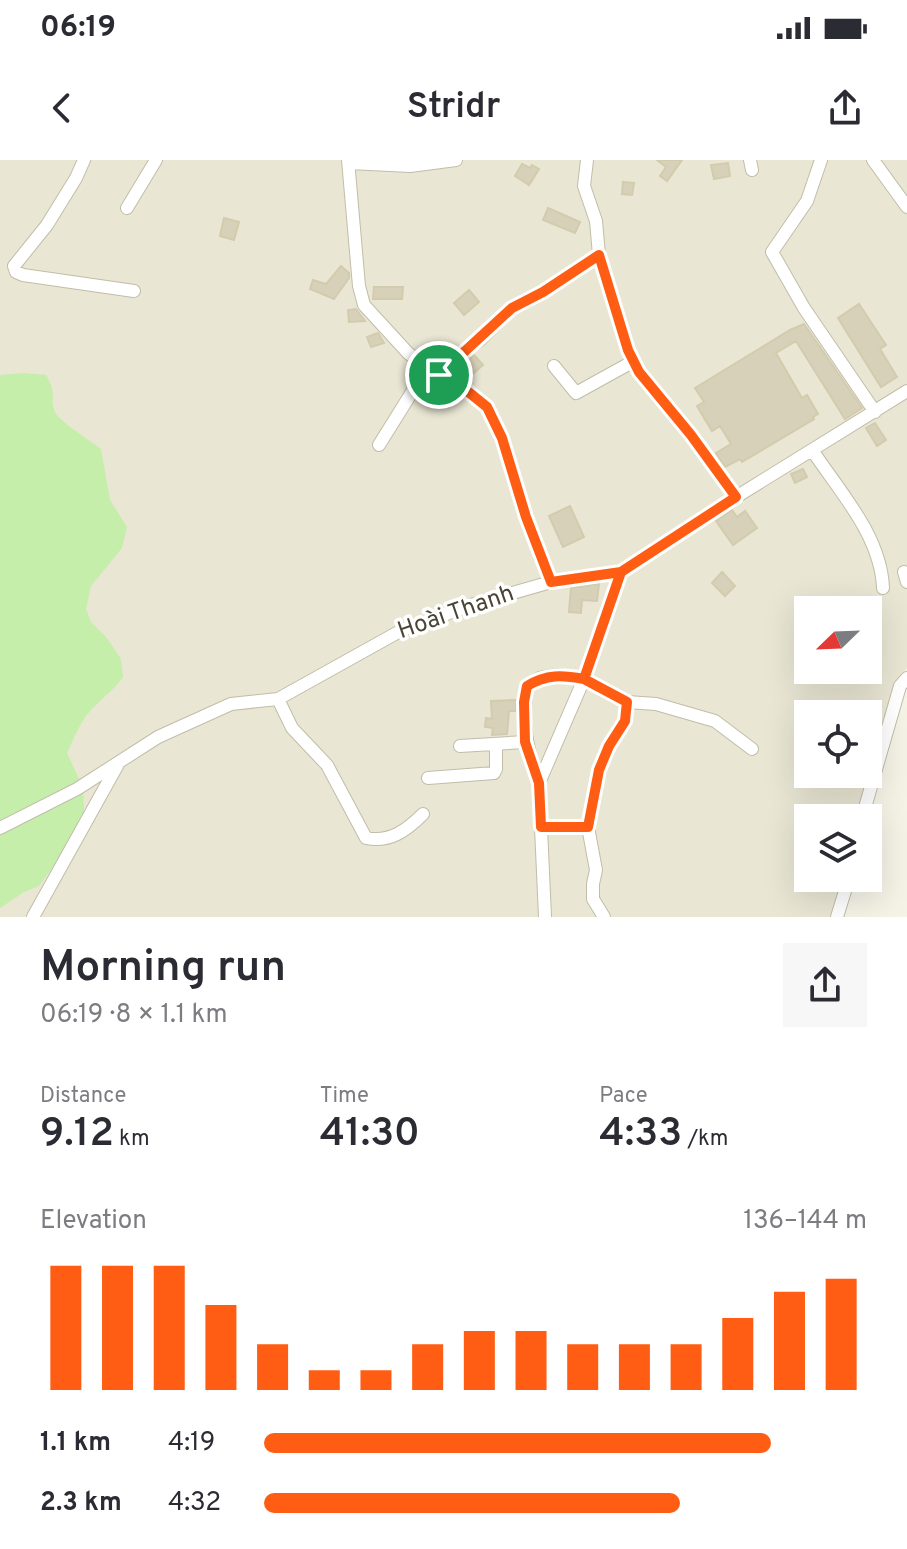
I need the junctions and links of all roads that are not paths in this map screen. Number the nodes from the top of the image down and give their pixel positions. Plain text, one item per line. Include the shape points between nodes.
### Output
1 (84, 160) edge
2 (156, 160) edge
3 (456, 160) edge
4 (587, 160) edge
5 (821, 160) edge
6 (873, 160) edge
7 (348, 161) edge
8 (907, 207) edge
9 (127, 208) dead end
10 (599, 255) junction
11 (134, 291) dead end
12 (634, 361) junction
13 (554, 366) dead end
14 (427, 368) junction
15 (439, 375) junction
16 (907, 391) edge
17 (875, 412) junction
18 (379, 445) dead end
19 (812, 450) junction
20 (736, 497) junction
21 (621, 572) junction
22 (551, 582) junction
23 (883, 588) dead end
24 (907, 678) edge
25 (584, 679) junction
26 (278, 699) junction
27 (627, 702) junction
28 (525, 742) junction
29 (496, 745) junction
30 (460, 746) dead end
31 (752, 749) dead end
32 (119, 764) junction
33 (428, 778) dead end
34 (539, 783) junction
35 (866, 804) edge
36 (423, 814) dead end
37 (541, 827) junction
38 (588, 827) junction
39 (0, 828) edge
40 (845, 892) edge
41 (33, 917) edge
42 (545, 917) edge
43 (604, 917) edge
44 (837, 917) edge

1 - 11 street via 47,225 14,266 16,272
2 - 9 street
3 - 7 street via 410,166
4 - 10 street via 584,186 596,221
5 - 17 street via 807,201 772,252
6 - 8 street
7 - 14 street via 364,305
10 - 12 street
10 - 15 street via 512,308
12 - 13 street via 576,393
12 - 20 street
14 - 15 street
14 - 18 street
15 - 22 street via 487,407
16 - 17 street, Hoài Thanh
17 - 19 street, Hoài Thanh
19 - 20 street, Hoài Thanh
19 - 23 street via 880,558
20 - 21 street, Hoài Thanh
21 - 22 street, Hoài Thanh
21 - 25 street
22 - 26 street, Hoài Thanh via 402,630
24 - 35 street via 900,686
25 - 27 street
25 - 28 street via 557,675 527,686
25 - 34 street
26 - 32 street, Hoài Thanh via 231,704 158,737
26 - 36 street via 292,728 327,765 366,838 380,840 404,832
27 - 31 street via 656,704 715,721
27 - 38 street via 625,721 599,770
28 - 29 street
28 - 34 street
29 - 30 street
29 - 33 street via 494,773
32 - 39 street, Hoài Thanh
32 - 41 street
34 - 37 street
37 - 38 street
37 - 42 street
38 - 43 street via 596,870 593,899
40 - 44 street

